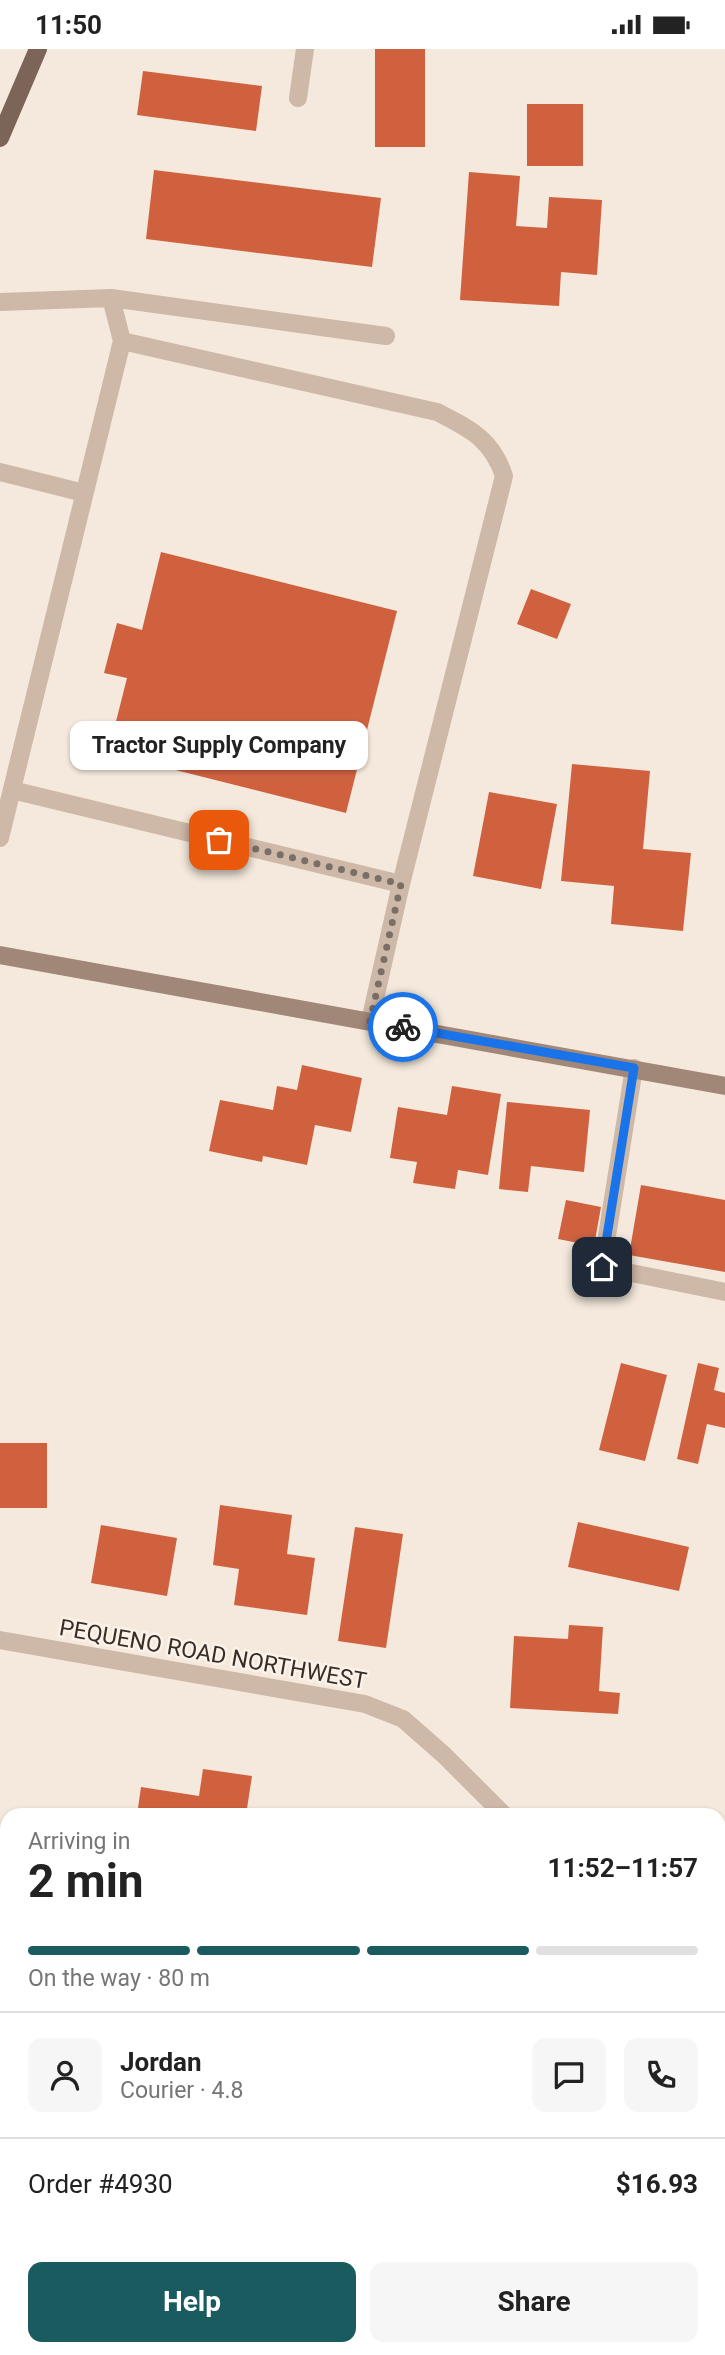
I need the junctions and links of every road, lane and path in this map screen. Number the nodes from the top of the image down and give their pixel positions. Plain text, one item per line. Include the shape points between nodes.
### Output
1 (38, 49) edge
2 (305, 49) edge
3 (298, 98) dead end
4 (0, 138) edge
5 (111, 298) junction
6 (0, 302) edge
7 (386, 336) dead end
8 (122, 341) junction
9 (0, 472) edge
10 (83, 493) junction
11 (12, 790) junction
12 (1, 828) edge
13 (401, 884) junction
14 (0, 955) edge
15 (370, 1021) junction
16 (634, 1068) junction
17 (725, 1086) edge
18 (725, 1292) edge
19 (0, 1640) edge
20 (497, 1808) edge

1 - 4 main road
2 - 3 street
5 - 6 street
5 - 7 street
5 - 8 street
8 - 10 street
8 - 13 street via 436,412 474,431 498,456 504,476
9 - 10 street
10 - 11 street
11 - 12 street
11 - 13 street
13 - 15 street
14 - 15 street
15 - 16 street
16 - 17 street
16 - 18 street via 602,1267
19 - 20 street, PEQUENO ROAD NORTHWEST via 365,1704 403,1719

